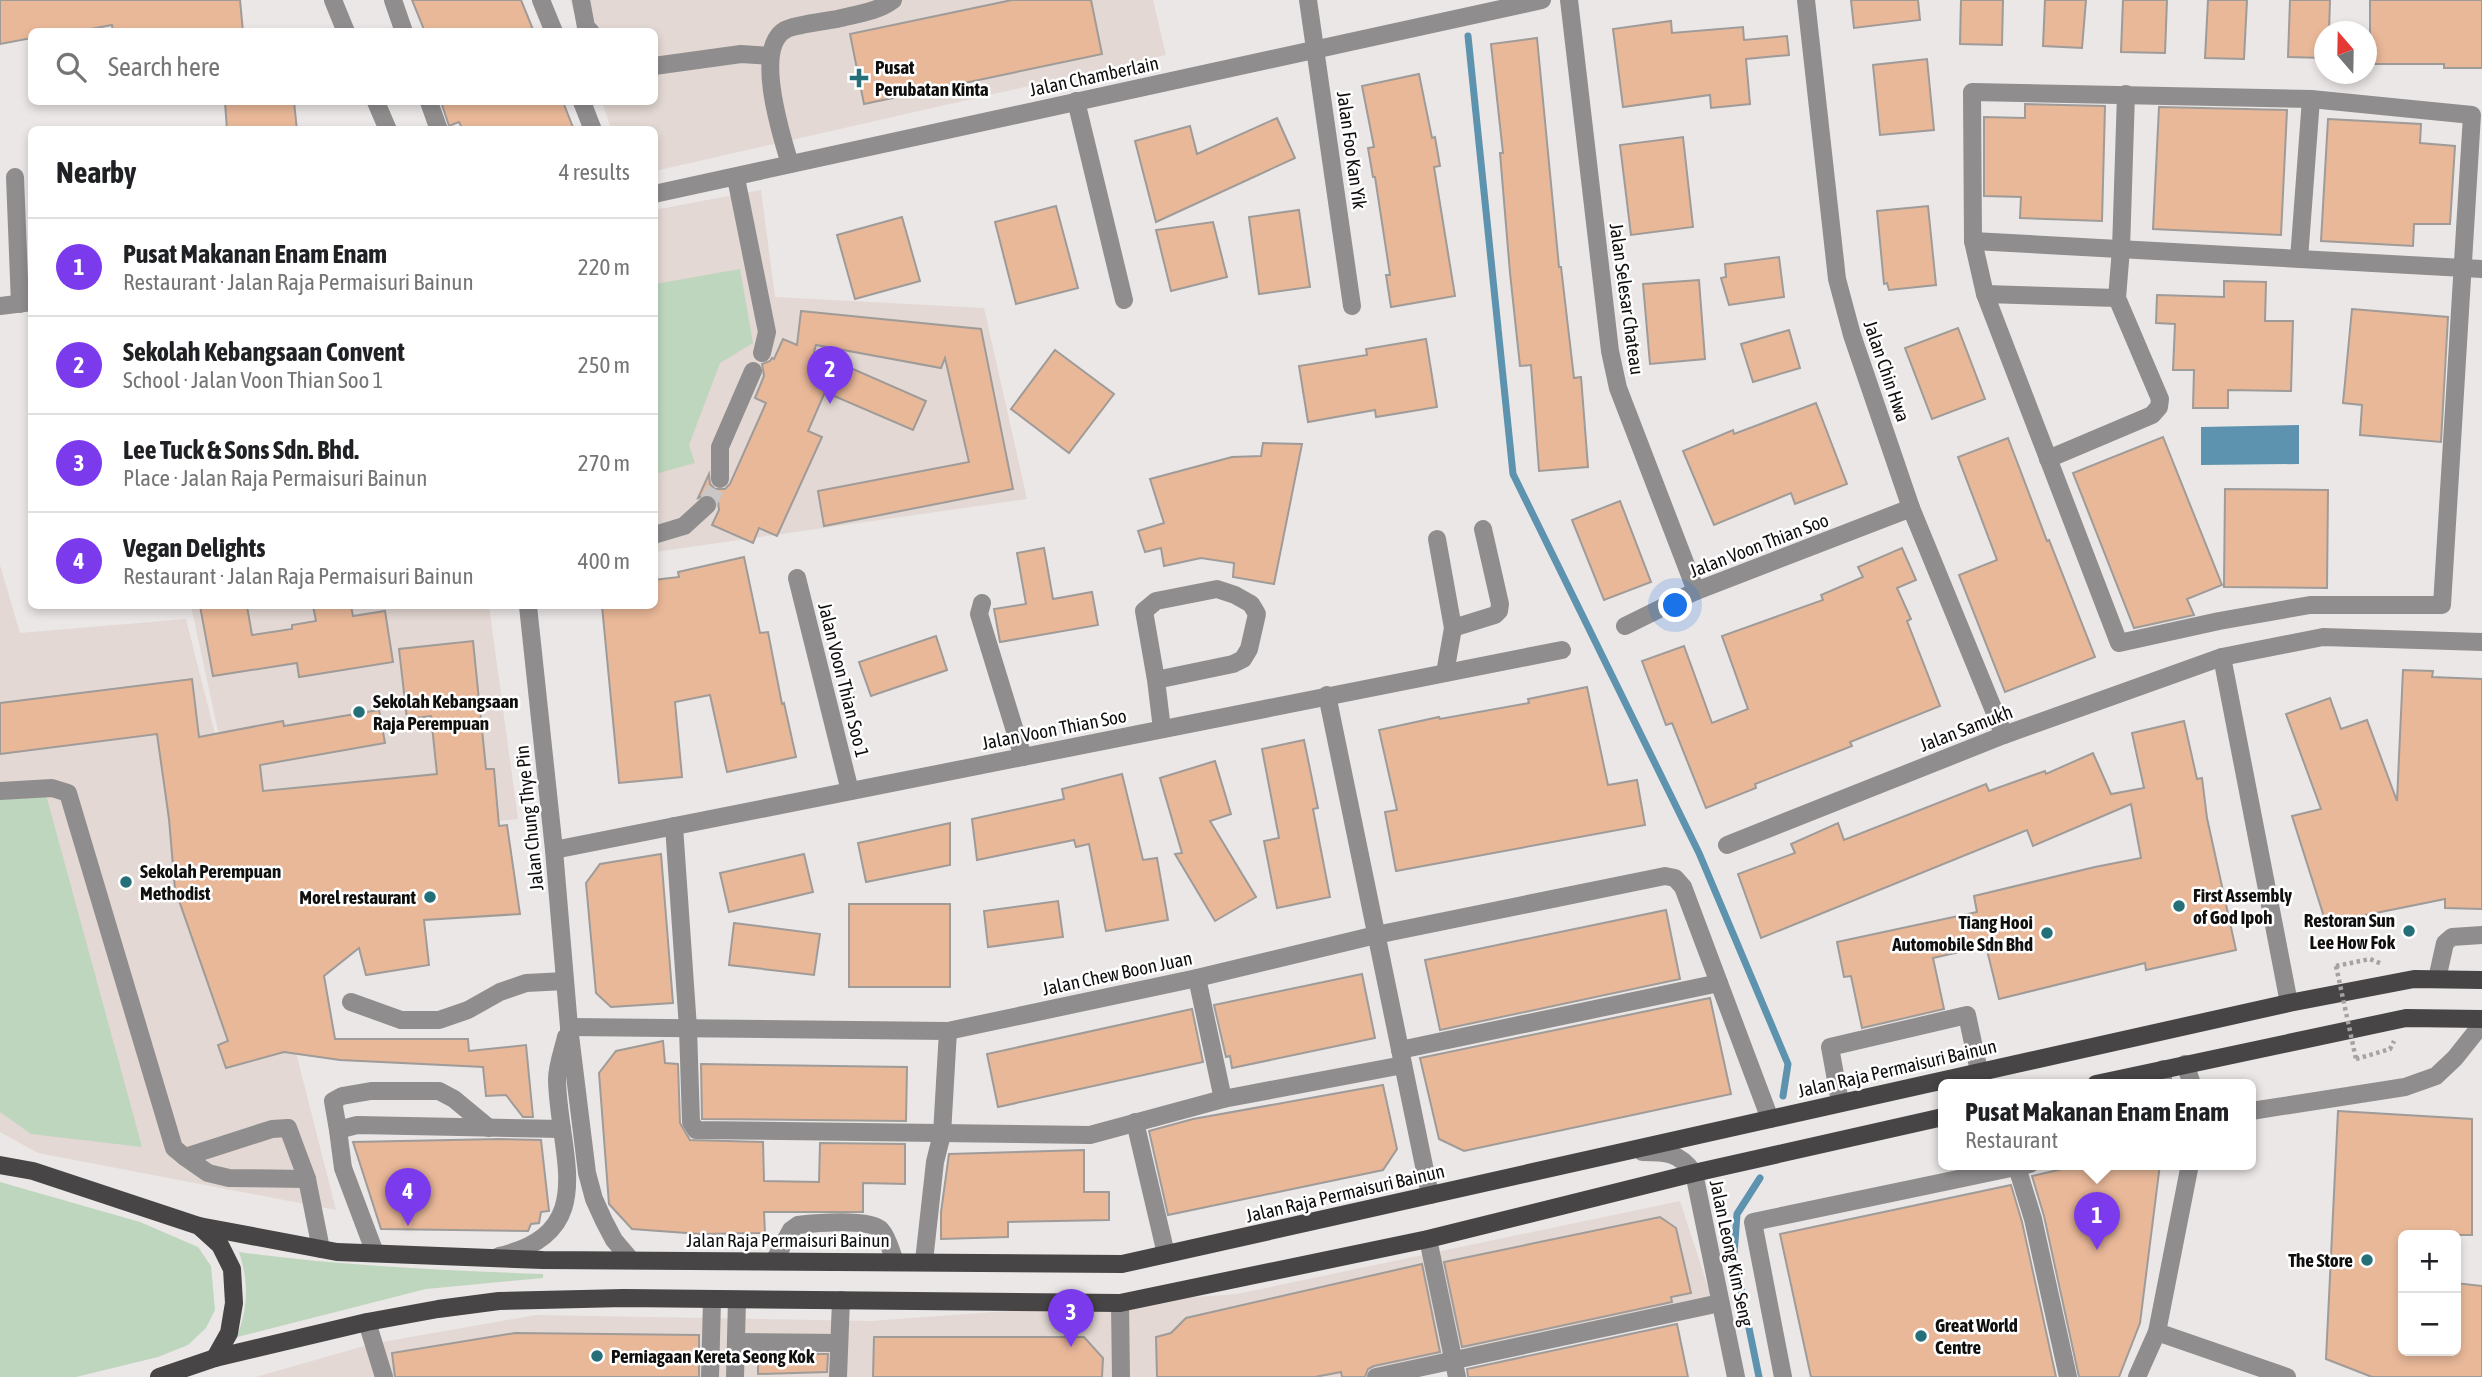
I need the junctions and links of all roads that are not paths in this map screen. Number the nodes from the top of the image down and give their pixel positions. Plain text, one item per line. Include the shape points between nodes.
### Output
1 (333, 0) edge
2 (393, 0) edge
3 (541, 0) edge
4 (581, 0) edge
5 (893, 0) edge
6 (1308, 0) edge
7 (1542, 0) edge
8 (1569, 0) edge
9 (1806, 0) edge
10 (344, 28) edge
11 (403, 28) edge
12 (552, 28) edge
13 (587, 28) edge
14 (1317, 49) junction
15 (770, 56) junction
16 (658, 65) edge
17 (2126, 94) junction
18 (2311, 99) junction
19 (1076, 102) junction
20 (377, 105) edge
21 (430, 105) edge
22 (583, 105) edge
23 (386, 126) edge
24 (438, 126) edge
25 (591, 126) edge
26 (790, 164) junction
27 (15, 177) dead end
28 (736, 178) junction
29 (658, 193) edge
30 (1973, 241) junction
31 (2121, 249) junction
32 (2299, 259) junction
33 (2462, 268) junction
34 (2482, 269) edge
35 (1985, 294) junction
36 (2117, 298) junction
37 (1124, 300) dead end
38 (26, 303) edge
39 (0, 306) edge
40 (1352, 306) dead end
41 (762, 353) dead end
42 (753, 371) dead end
43 (2048, 459) junction
44 (720, 480) tunnel mouth
45 (708, 505) tunnel mouth
46 (1911, 508) junction
47 (1483, 529) dead end
48 (658, 534) edge
49 (1437, 539) dead end
50 (797, 578) dead end
51 (1696, 592) junction
52 (982, 603) dead end
53 (528, 609) edge
54 (1625, 626) dead end
55 (1452, 628) junction
56 (2482, 642) edge
57 (1562, 650) dead end
58 (2222, 657) junction
59 (1445, 673) junction
60 (1156, 680) junction
61 (1327, 695) junction
62 (1162, 729) junction
63 (2004, 735) junction
64 (1023, 757) junction
65 (0, 791) edge
66 (850, 791) junction
67 (674, 826) junction
68 (1727, 845) dead end
69 (554, 850) junction
70 (1377, 935) junction
71 (2482, 935) edge
72 (1197, 978) junction
73 (2437, 979) junction
74 (2482, 980) edge
75 (565, 981) junction
76 (1719, 983) junction
77 (351, 1002) dead end
78 (2289, 1003) junction
79 (2482, 1022) edge
80 (569, 1027) junction
81 (688, 1028) junction
82 (948, 1031) junction
83 (1402, 1058) junction
84 (2185, 1064) junction
85 (1979, 1070) junction
86 (2163, 1076) edge
87 (1938, 1079) edge
88 (1940, 1079) edge
89 (2138, 1079) edge
90 (2190, 1079) edge
91 (1223, 1099) junction
92 (1840, 1102) junction
93 (2256, 1110) edge
94 (1938, 1118) edge
95 (1770, 1119) junction
96 (1135, 1122) junction
97 (489, 1128) junction
98 (562, 1129) junction
99 (338, 1130) junction
100 (943, 1135) junction
101 (0, 1152) edge
102 (1625, 1152) junction
103 (185, 1157) junction
104 (0, 1164) edge
105 (2005, 1170) edge
106 (2025, 1170) edge
107 (2189, 1170) edge
108 (33, 1171) junction
109 (1694, 1173) junction
110 (307, 1179) junction
111 (1430, 1195) junction
112 (199, 1226) junction
113 (1428, 1239) junction
114 (321, 1249) junction
115 (375, 1253) junction
116 (1166, 1254) junction
117 (493, 1258) junction
118 (631, 1260) junction
119 (774, 1261) junction
120 (895, 1261) junction
121 (923, 1261) junction
122 (712, 1300) junction
123 (737, 1300) junction
124 (841, 1300) junction
125 (1120, 1303) junction
126 (1720, 1303) junction
127 (368, 1322) junction
128 (2157, 1332) junction
129 (737, 1342) junction
130 (839, 1343) junction
131 (215, 1358) junction
132 (1455, 1369) edge
133 (2140, 1375) edge
134 (159, 1377) edge
135 (384, 1377) edge
136 (710, 1377) edge
137 (735, 1377) edge
138 (838, 1377) edge
139 (1121, 1377) edge
140 (1376, 1377) edge
141 (1736, 1377) edge
142 (1783, 1377) edge
143 (2068, 1377) edge
144 (2287, 1377) edge

1 - 10 street
2 - 11 street
3 - 12 street
4 - 13 street
5 - 15 street via 868,12 784,30
6 - 14 street, Jalan Foo Kan Yik
7 - 14 street, Jalan Chamberlain
8 - 51 street, Jalan Selesar Chateau via 1610,351 1618,388
9 - 46 street, Jalan Chin Hwa via 1837,279
14 - 19 street, Jalan Chamberlain
14 - 40 street, Jalan Foo Kan Yik
15 - 16 street via 741,54
15 - 26 street via 774,111
17 - 18 street
17 - 30 street via 1972,92
17 - 31 street
18 - 32 street
18 - 33 street via 2472,115
19 - 26 street, Jalan Chamberlain
19 - 37 street
20 - 23 street
21 - 24 street
22 - 25 street
26 - 28 street, Jalan Chamberlain
27 - 38 street
28 - 29 street, Jalan Chamberlain
28 - 41 street via 767,332
30 - 31 street
30 - 35 street
31 - 32 street
31 - 36 street
32 - 33 street
33 - 34 street
33 - 43 street via 2442,605 2310,605 2119,643
35 - 36 street
35 - 43 street
36 - 43 street via 2160,399 2159,407 2152,415
38 - 39 street
42 - 44 street via 720,447
45 - 48 street via 684,526
46 - 51 street, Jalan Voon Thian Soo
46 - 63 street, Jalan Chin Hwa
47 - 55 street via 1499,611
49 - 55 street
50 - 66 street, Jalan Voon Thian Soo 1
51 - 54 street, Jalan Voon Thian Soo
52 - 64 street via 979,614
53 - 69 street, Jalan Chung Thye Pin
55 - 59 street
56 - 58 street, Jalan Samukh via 2323,636
57 - 59 street, Jalan Voon Thian Soo
58 - 63 street, Jalan Samukh
58 - 78 street
59 - 61 street, Jalan Voon Thian Soo
60 - 60 street via 1144,611 1148,605 1217,589 1251,604 1257,614 1250,649 1243,659
60 - 62 street
61 - 62 street, Jalan Voon Thian Soo
61 - 70 street
62 - 64 street, Jalan Voon Thian Soo
63 - 68 street, Jalan Samukh
64 - 66 street, Jalan Voon Thian Soo
65 - 103 street via 52,788 68,793 174,1148
66 - 67 street, Jalan Voon Thian Soo
67 - 69 street, Jalan Voon Thian Soo
67 - 81 street
69 - 75 street, Jalan Chung Thye Pin
70 - 72 street, Jalan Chew Boon Juan
70 - 76 street, Jalan Chew Boon Juan via 1665,876 1675,878 1683,887
70 - 83 street
71 - 73 street via 2452,937 2445,943
72 - 82 street, Jalan Chew Boon Juan
72 - 91 street
73 - 74 main road, Jalan Raja Permaisuri Bainun
73 - 78 main road, Jalan Raja Permaisuri Bainun via 2414,979
75 - 77 street via 526,983 439,1020 401,1020
75 - 80 street, Jalan Chung Thye Pin
76 - 83 street
76 - 95 street
78 - 85 main road, Jalan Raja Permaisuri Bainun
79 - 84 main road via 2406,1018
79 - 93 street via 2436,1076 2405,1087
80 - 81 street, Jalan Chew Boon Juan
80 - 98 street, Jalan Chung Thye Pin via 557,1077
80 - 118 street, Jalan Chung Thye Pin via 587,1173 604,1222
81 - 82 street, Jalan Chew Boon Juan
81 - 100 street via 691,1122 696,1130
82 - 100 street
83 - 91 street
83 - 111 street
84 - 86 main road
84 - 90 street
85 - 88 main road, Jalan Raja Permaisuri Bainun
85 - 92 street via 1967,1015 1830,1047
86 - 89 main road
87 - 92 main road, Jalan Raja Permaisuri Bainun
91 - 96 street
92 - 95 main road, Jalan Raja Permaisuri Bainun
94 - 109 main road
95 - 102 main road, Jalan Raja Permaisuri Bainun
96 - 100 street via 1090,1135
96 - 116 street
97 - 98 street
97 - 99 street via 357,1125
97 - 99 street via 439,1091 371,1091 333,1101
98 - 117 street, Jalan Chung Thye Pin via 567,1197 561,1215 542,1239 521,1251
99 - 115 street via 343,1168
100 - 121 street via 935,1163
101 - 108 main road
102 - 109 street, Jalan Leong Kim Seng via 1669,1152
102 - 111 main road, Jalan Raja Permaisuri Bainun
103 - 110 street via 208,1173 229,1178
103 - 110 street via 288,1128
104 - 108 main road
105 - 142 street via 1753,1222
106 - 143 street
107 - 128 street
108 - 112 main road, Jalan Raja Permaisuri Bainun
109 - 113 main road
109 - 126 street, Jalan Leong Kim Seng
110 - 114 street
111 - 116 main road, Jalan Raja Permaisuri Bainun
112 - 114 main road, Jalan Raja Permaisuri Bainun
112 - 131 main road via 220,1245 232,1269 234,1303 229,1333
113 - 125 main road
113 - 132 street
114 - 115 main road, Jalan Raja Permaisuri Bainun
115 - 117 main road, Jalan Raja Permaisuri Bainun
116 - 121 main road, Jalan Raja Permaisuri Bainun via 1122,1264
117 - 118 main road, Jalan Raja Permaisuri Bainun
118 - 119 main road, Jalan Raja Permaisuri Bainun
119 - 120 main road, Jalan Raja Permaisuri Bainun
119 - 120 street via 797,1225 862,1223 882,1231
120 - 121 main road, Jalan Raja Permaisuri Bainun
122 - 123 main road
122 - 127 main road via 499,1301
122 - 136 street
123 - 124 main road
123 - 129 street
124 - 125 main road
124 - 130 street
125 - 139 street
126 - 132 street
126 - 141 street, Jalan Leong Kim Seng
127 - 131 main road
127 - 135 street
128 - 133 street
128 - 144 street
129 - 130 street
129 - 137 street
130 - 138 street
131 - 134 main road
132 - 140 street

